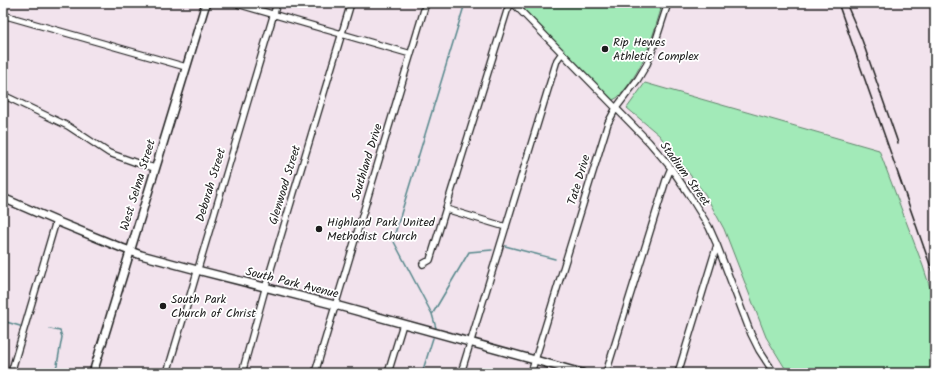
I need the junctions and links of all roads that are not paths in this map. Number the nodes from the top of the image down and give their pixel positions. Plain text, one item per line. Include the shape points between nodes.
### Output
1 (206, 3) edge
2 (234, 3) edge
3 (277, 3) edge
4 (351, 3) edge
5 (426, 3) edge
6 (512, 3) edge
7 (668, 3) edge
8 (274, 14) junction
9 (3, 15) edge
10 (342, 34) junction
11 (562, 53) junction
12 (411, 54) junction
13 (186, 67) junction
14 (3, 95) edge
15 (616, 108) junction
16 (155, 168) junction
17 (671, 168) junction
18 (3, 198) edge
19 (446, 209) junction
20 (56, 221) junction
21 (506, 227) junction
22 (717, 245) junction
23 (130, 251) junction
24 (423, 264) dead end
25 (197, 270) junction
26 (266, 287) junction
27 (335, 305) junction
28 (403, 324) junction
29 (470, 343) junction
30 (535, 360) junction
31 (11, 373) edge
32 (93, 373) edge
33 (167, 373) edge
34 (242, 373) edge
35 (315, 373) edge
36 (388, 373) edge
37 (461, 373) edge
38 (531, 373) edge
39 (582, 373) edge
40 (606, 373) edge
41 (678, 373) edge
42 (774, 373) edge

1 - 13 street, West Selma Street
2 - 8 street
3 - 8 street, Deborah Street
4 - 10 street, Glenwood Street
5 - 12 street, Southland Drive
6 - 11 street, Stadium Street
6 - 19 street via 507,11
7 - 15 street, Tate Drive via 647,64
8 - 10 street
8 - 25 street, Deborah Street
9 - 13 street
10 - 12 street
10 - 26 street, Glenwood Street
11 - 15 street, Stadium Street
11 - 21 street via 557,60
12 - 27 street, Southland Drive
13 - 16 street, West Selma Street
14 - 16 street via 68,126 109,153
15 - 17 street, Stadium Street
15 - 30 street, Tate Drive via 608,124
16 - 23 street, West Selma Street
17 - 22 street, Stadium Street
17 - 40 street
18 - 20 street, South Park Avenue
19 - 21 street
19 - 24 street via 430,260
20 - 23 street, South Park Avenue
20 - 31 street
21 - 29 street
22 - 41 street
22 - 42 street, Stadium Street via 751,334
23 - 25 street, South Park Avenue
23 - 32 street, West Selma Street
25 - 26 street, South Park Avenue
25 - 33 street, Deborah Street
26 - 27 street, South Park Avenue
26 - 34 street, Glenwood Street
27 - 28 street, South Park Avenue
27 - 35 street, Southland Drive
28 - 29 street, South Park Avenue
28 - 36 street
29 - 30 street, South Park Avenue
29 - 37 street
30 - 38 street, Tate Drive
30 - 39 street, South Park Avenue

